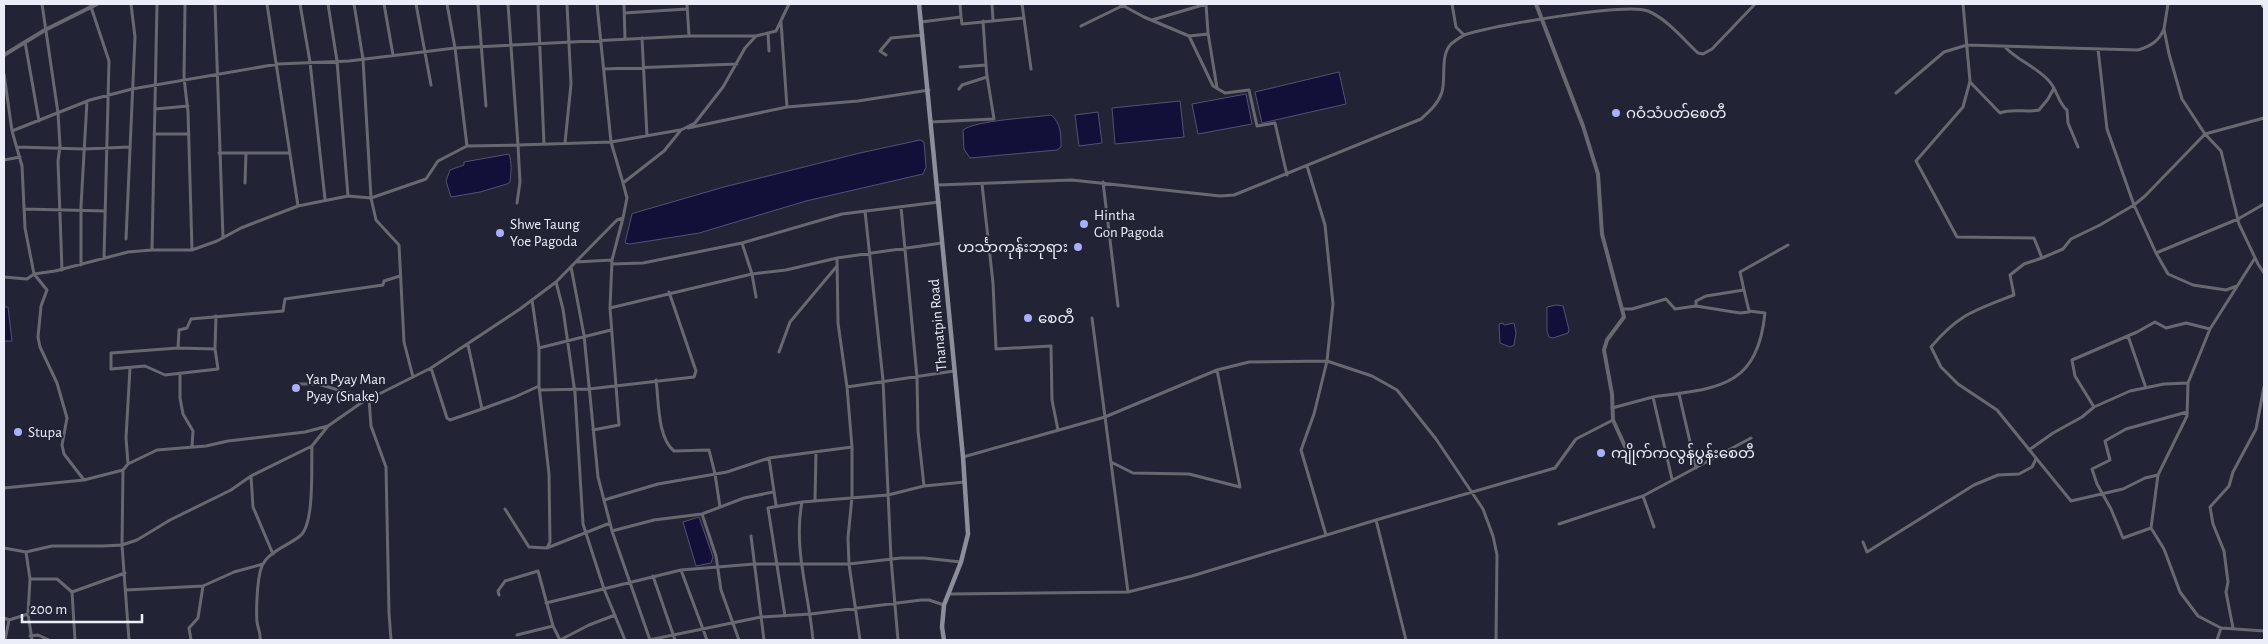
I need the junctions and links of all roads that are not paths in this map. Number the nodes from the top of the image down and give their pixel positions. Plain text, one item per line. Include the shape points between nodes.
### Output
1 (42, 4) edge
2 (97, 4) edge
3 (131, 4) edge
4 (157, 4) edge
5 (185, 4) edge
6 (214, 4) edge
7 (267, 4) edge
8 (300, 4) edge
9 (328, 4) edge
10 (354, 4) edge
11 (384, 4) edge
12 (416, 4) edge
13 (448, 4) edge
14 (478, 4) edge
15 (508, 4) edge
16 (538, 4) edge
17 (567, 4) edge
18 (597, 4) edge
19 (624, 4) edge
20 (687, 4) edge
21 (789, 4) edge
22 (919, 4) edge
23 (960, 4) edge
24 (992, 4) edge
25 (1022, 4) edge
26 (1123, 4) edge
27 (1206, 4) edge
28 (1452, 4) edge
29 (1536, 4) edge
30 (1755, 4) edge
31 (1963, 4) edge
32 (2168, 4) edge
33 (91, 6) edge
34 (687, 9) junction
35 (624, 13) junction
36 (961, 17) junction
37 (1023, 18) junction
38 (993, 20) junction
39 (1152, 20) junction
40 (1543, 20) junction
41 (781, 21) junction
42 (983, 21) junction
43 (922, 22) junction
44 (1081, 26) dead end
45 (2164, 29) junction
46 (45, 30) junction
47 (768, 33) junction
48 (1208, 34) junction
49 (923, 35) junction
50 (1464, 35) junction
51 (689, 36) junction
52 (756, 36) junction
53 (1190, 36) junction
54 (642, 38) junction
55 (625, 39) junction
56 (600, 41) junction
57 (25, 42) junction
58 (569, 43) junction
59 (541, 44) junction
60 (511, 46) junction
61 (1967, 46) junction
62 (482, 47) junction
63 (2005, 47) junction
64 (455, 48) junction
65 (2098, 49) junction
66 (425, 51) junction
67 (769, 51) dead end
68 (393, 55) junction
69 (886, 55) dead end
70 (4, 56) edge
71 (363, 59) junction
72 (336, 61) junction
73 (310, 62) junction
74 (278, 64) junction
75 (737, 64) junction
76 (986, 65) junction
77 (643, 67) junction
78 (960, 67) dead end
79 (604, 69) junction
80 (1031, 69) dead end
81 (4, 74) edge
82 (216, 74) junction
83 (987, 76) junction
84 (184, 78) junction
85 (1970, 81) junction
86 (155, 84) junction
87 (431, 85) dead end
88 (1217, 88) junction
89 (2054, 88) junction
90 (132, 89) junction
91 (959, 89) dead end
92 (929, 90) junction
93 (1896, 93) dead end
94 (109, 94) junction
95 (87, 101) junction
96 (188, 106) junction
97 (486, 106) dead end
98 (788, 107) junction
99 (155, 109) junction
100 (58, 113) junction
101 (2264, 118) edge
102 (39, 121) junction
103 (931, 122) junction
104 (681, 130) junction
105 (12, 131) junction
106 (154, 134) junction
107 (189, 134) junction
108 (2205, 134) junction
109 (647, 136) junction
110 (611, 142) junction
111 (565, 143) junction
112 (544, 144) junction
113 (518, 145) junction
114 (16, 146) junction
115 (60, 146) junction
116 (467, 146) junction
117 (129, 147) junction
118 (107, 148) junction
119 (2078, 148) dead end
120 (84, 149) junction
121 (219, 153) junction
122 (246, 153) junction
123 (290, 153) junction
124 (20, 157) junction
125 (4, 160) edge
126 (1307, 166) junction
127 (1287, 174) junction
128 (1103, 182) junction
129 (245, 183) dead end
130 (623, 183) junction
131 (982, 184) junction
132 (938, 185) junction
133 (348, 196) junction
134 (371, 198) junction
135 (325, 199) junction
136 (939, 202) junction
137 (517, 203) dead end
138 (2264, 204) edge
139 (298, 206) junction
140 (2134, 206) junction
141 (901, 207) junction
142 (24, 209) junction
143 (81, 210) junction
144 (60, 211) junction
145 (105, 211) junction
146 (865, 211) junction
147 (623, 218) junction
148 (2238, 219) junction
149 (223, 238) junction
150 (126, 239) dead end
151 (742, 243) junction
152 (943, 243) junction
153 (1788, 245) dead end
154 (152, 250) junction
155 (192, 250) junction
156 (906, 250) junction
157 (2156, 252) junction
158 (871, 254) junction
159 (104, 258) junction
160 (837, 258) junction
161 (2042, 258) junction
162 (2255, 258) junction
163 (575, 262) junction
164 (612, 262) junction
165 (81, 265) junction
166 (837, 265) junction
167 (571, 266) junction
168 (62, 270) junction
169 (2264, 273) edge
170 (34, 274) junction
171 (752, 274) junction
172 (400, 276) junction
173 (4, 277) edge
174 (556, 282) junction
175 (2238, 286) junction
176 (1744, 290) junction
177 (669, 292) junction
178 (756, 297) dead end
179 (532, 299) junction
180 (1118, 306) dead end
181 (1696, 306) junction
182 (610, 308) junction
183 (1622, 309) junction
184 (1749, 312) junction
185 (216, 316) junction
186 (1092, 318) dead end
187 (2210, 329) junction
188 (612, 330) junction
189 (584, 335) junction
190 (2128, 336) junction
191 (567, 339) junction
192 (468, 344) junction
193 (178, 348) junction
194 (539, 348) junction
195 (215, 349) junction
196 (779, 352) dead end
197 (1327, 361) junction
198 (130, 367) junction
199 (431, 368) junction
200 (1218, 370) junction
201 (954, 371) junction
202 (180, 374) junction
203 (413, 377) junction
204 (917, 377) junction
205 (656, 380) junction
206 (883, 380) junction
207 (2188, 383) junction
208 (297, 384) dead end
209 (615, 385) junction
210 (847, 386) junction
211 (2264, 387) edge
212 (539, 388) junction
213 (574, 388) junction
214 (2146, 388) junction
215 (589, 389) junction
216 (1678, 394) junction
217 (1652, 397) junction
218 (368, 399) junction
219 (2094, 406) junction
220 (482, 408) junction
221 (1612, 408) junction
222 (2188, 412) junction
223 (1105, 417) junction
224 (1613, 420) junction
225 (328, 426) junction
226 (593, 430) junction
227 (1058, 430) junction
228 (1752, 438) dead end
229 (192, 446) junction
230 (312, 446) junction
231 (852, 447) junction
232 (2029, 450) junction
233 (816, 452) junction
234 (1628, 453) dead end
235 (963, 457) junction
236 (769, 458) junction
237 (2036, 459) junction
238 (1111, 462) junction
239 (128, 464) junction
240 (1696, 468) junction
241 (123, 470) junction
242 (715, 474) junction
243 (2158, 475) junction
244 (251, 476) junction
245 (1672, 479) junction
246 (84, 480) junction
247 (965, 482) junction
248 (924, 486) junction
249 (4, 488) edge
250 (1471, 491) junction
251 (773, 492) junction
252 (2102, 494) junction
253 (888, 495) junction
254 (1644, 496) junction
255 (852, 497) junction
256 (604, 500) junction
257 (815, 501) junction
258 (802, 502) junction
259 (776, 505) junction
260 (720, 507) junction
261 (506, 509) dead end
262 (702, 514) junction
263 (1376, 520) junction
264 (610, 523) junction
265 (1559, 524) dead end
266 (1654, 527) dead end
267 (2151, 528) junction
268 (612, 531) junction
269 (586, 532) junction
270 (1326, 535) junction
271 (751, 536) dead end
272 (1862, 542) dead end
273 (122, 545) junction
274 (4, 548) edge
275 (547, 548) junction
276 (26, 552) junction
277 (273, 554) junction
278 (891, 559) junction
279 (961, 562) junction
280 (263, 564) junction
281 (754, 564) junction
282 (777, 564) junction
283 (849, 564) junction
284 (801, 565) junction
285 (716, 568) junction
286 (681, 570) junction
287 (124, 573) junction
288 (653, 576) junction
289 (30, 579) junction
290 (628, 582) junction
291 (203, 586) junction
292 (604, 589) junction
293 (126, 590) junction
294 (72, 592) junction
295 (1128, 592) junction
296 (949, 594) junction
297 (499, 595) dead end
298 (546, 603) junction
299 (895, 604) junction
300 (944, 605) junction
301 (856, 608) junction
302 (28, 614) junction
303 (811, 614) junction
304 (615, 615) junction
305 (785, 616) junction
306 (4, 618) edge
307 (761, 618) junction
308 (9, 620) junction
309 (733, 622) junction
310 (553, 626) junction
311 (2221, 628) junction
312 (2233, 628) junction
313 (703, 630) junction
314 (2264, 631) edge
315 (517, 635) dead end
316 (30, 636) junction
317 (674, 638) edge
318 (5, 640) edge
319 (32, 640) edge
320 (49, 640) edge
321 (75, 640) edge
322 (129, 640) edge
323 (191, 640) edge
324 (260, 640) edge
325 (391, 640) edge
326 (560, 640) edge
327 (625, 640) edge
328 (649, 640) edge
329 (706, 640) edge
330 (738, 640) edge
331 (764, 640) edge
332 (813, 640) edge
333 (860, 640) edge
334 (898, 640) edge
335 (944, 640) edge
336 (1406, 640) edge
337 (1496, 640) edge
338 (2217, 640) edge

1 - 46 street
2 - 33 street
3 - 90 street via 134,37
4 - 86 street
5 - 84 street
6 - 82 street
7 - 74 street
8 - 73 street
9 - 72 street
10 - 71 street
11 - 68 street
12 - 66 street
13 - 64 street
14 - 62 street
15 - 60 street
16 - 59 street
17 - 58 street
18 - 56 street
19 - 35 street
20 - 34 street
21 - 41 street
22 - 43 main road, Thanatpin Road
23 - 36 street
24 - 38 street
25 - 37 street
26 - 39 street
26 - 44 street
27 - 39 street
27 - 48 street
28 - 50 street via 1455,26
29 - 40 street
30 - 40 street via 1712,49 1703,54 1659,17 1638,8
31 - 61 street
32 - 45 street
33 - 46 street
33 - 94 street via 109,61
34 - 35 street
34 - 51 street
35 - 55 street
36 - 42 street via 962,24
36 - 43 street
37 - 38 street
37 - 80 street
38 - 42 street
39 - 53 street
40 - 50 street
40 - 183 street via 1598,174 1602,234
41 - 47 street via 776,30
41 - 98 street
42 - 76 street
43 - 49 main road, Thanatpin Road
45 - 65 street via 2160,38 2138,50
45 - 108 street via 2182,99
46 - 57 street
46 - 100 street
47 - 52 street
47 - 67 street
48 - 53 street
48 - 88 street
49 - 69 street via 891,38 880,51
49 - 92 main road, Thanatpin Road
50 - 126 street via 1449,46 1442,92 1436,105 1421,119
51 - 52 street
51 - 54 street
52 - 75 street
53 - 88 street via 1213,86
54 - 55 street
54 - 77 street
55 - 56 street
56 - 58 street
56 - 79 street
57 - 70 street
57 - 102 street
58 - 59 street
58 - 111 street via 571,84
59 - 60 street
59 - 112 street
60 - 62 street
60 - 113 street
61 - 63 street
61 - 85 street
61 - 93 street via 1944,52
62 - 64 street
62 - 97 street
63 - 65 street
63 - 89 street
64 - 66 street
64 - 116 street
65 - 140 street via 2107,129
66 - 68 street
66 - 87 street
68 - 71 street
71 - 72 street
71 - 134 street
72 - 73 street
72 - 133 street
73 - 74 street
73 - 135 street
74 - 82 street
74 - 123 street
75 - 77 street
75 - 104 street via 696,122
76 - 78 street
76 - 83 street
77 - 79 street
77 - 109 street
79 - 110 street
81 - 105 street
82 - 84 street
82 - 121 street
83 - 91 street
83 - 103 street via 994,119
84 - 86 street
84 - 96 street
85 - 89 street via 2000,114 2008,110 2039,110
85 - 161 street via 1964,107 1916,161 1957,237 2034,238
86 - 90 street
86 - 99 street
88 - 127 street via 1225,93 1249,90 1257,126 1275,123
89 - 119 street via 2067,110 2068,123
90 - 94 street
90 - 117 street
92 - 98 street
92 - 103 main road, Thanatpin Road
94 - 95 street
94 - 118 street
95 - 100 street
95 - 120 street
96 - 99 street
96 - 107 street
98 - 104 street
99 - 106 street
100 - 102 street
100 - 115 street
101 - 108 street
102 - 105 street
103 - 132 main road, Thanatpin Road
104 - 109 street
104 - 130 street via 664,151
105 - 114 street
106 - 107 street
106 - 154 street
107 - 155 street
108 - 140 street
108 - 148 street via 2220,151
109 - 110 street
110 - 111 street
110 - 130 street
111 - 112 street
112 - 113 street
113 - 116 street
113 - 137 street via 520,182
114 - 115 street
114 - 124 street
115 - 120 street
115 - 144 street
116 - 134 street via 438,161 426,179
117 - 118 street
117 - 150 street
118 - 120 street
118 - 145 street
120 - 143 street
121 - 122 street
121 - 149 street
122 - 123 street
122 - 129 street
123 - 139 street
124 - 125 street
124 - 142 street
126 - 127 street
126 - 197 street via 1326,226 1333,304
127 - 128 street via 1234,195 1220,196
128 - 131 street via 1071,180
128 - 180 street
130 - 147 street via 627,198
131 - 132 street
131 - 227 street via 993,283 996,349 1050,346 1052,400
132 - 136 main road, Thanatpin Road
133 - 134 street
133 - 135 street
134 - 172 street via 376,220 399,245
135 - 139 street
136 - 141 street
136 - 152 main road, Thanatpin Road
138 - 148 street
139 - 149 street
140 - 157 street
140 - 161 street
141 - 146 street
141 - 156 street
142 - 144 street
142 - 170 street
143 - 144 street
143 - 145 street
143 - 165 street
144 - 168 street
145 - 159 street
146 - 151 street via 820,220
146 - 158 street
147 - 163 street via 617,220
147 - 164 street
148 - 157 street
148 - 162 street
149 - 155 street
151 - 164 street via 643,263
151 - 171 street
152 - 156 street
152 - 201 main road, Thanatpin Road
153 - 176 street via 1740,272
154 - 155 street
154 - 159 street
156 - 158 street
156 - 204 street
157 - 175 street via 2168,274 2193,285 2226,290
158 - 160 street
158 - 206 street
159 - 165 street
160 - 166 street
160 - 171 street
161 - 232 street via 2024,264 2010,275 2014,295 1963,316 1932,347 1941,367 1958,384 1997,410
162 - 169 street
162 - 175 street
163 - 164 street
163 - 167 street
164 - 182 street
165 - 168 street
166 - 196 street via 790,322
166 - 210 street via 838,323
167 - 174 street
167 - 189 street
168 - 170 street
170 - 173 street via 27,279
170 - 246 street via 47,290 41,306 38,337 57,383 66,418 64,454
171 - 177 street
171 - 178 street
172 - 185 street via 383,284 285,299 283,311
172 - 203 street via 404,342
174 - 179 street
174 - 191 street
175 - 187 street
176 - 181 street via 1706,296 1696,301
176 - 184 street
177 - 182 street
177 - 205 street via 696,371 694,377
179 - 192 street
179 - 194 street
181 - 183 street via 1675,309 1666,299
181 - 184 street
182 - 188 street
183 - 221 street via 1624,317 1607,340 1604,350
184 - 216 street via 1766,313 1763,337 1743,373 1719,384
185 - 193 street via 190,319 187,328 179,330
185 - 195 street
186 - 223 street
187 - 190 street via 2186,324 2166,328 2155,322
187 - 207 street
188 - 189 street
188 - 209 street
189 - 191 street
189 - 215 street
190 - 214 street
190 - 219 street via 2072,360 2075,376
191 - 194 street
191 - 213 street
192 - 199 street
192 - 220 street
193 - 195 street
193 - 198 street via 111,353 111,369
194 - 212 street
195 - 202 street via 218,370
197 - 200 street via 1249,362
197 - 250 street via 1372,376 1397,390
197 - 270 street via 1301,450
198 - 202 street via 145,366 165,375
198 - 239 street via 126,438
199 - 203 street
199 - 220 street via 447,418 450,420
200 - 223 street
200 - 238 street via 1240,487 1189,474 1133,473
201 - 204 street
201 - 235 main road, Thanatpin Road
202 - 229 street via 180,398 183,414 193,431
203 - 218 street
204 - 206 street
204 - 248 street
205 - 209 street
205 - 242 street via 663,433 668,445 674,451 709,450
206 - 210 street
206 - 253 street
207 - 214 street
207 - 222 street
208 - 218 street via 318,384
209 - 215 street
209 - 226 street via 619,425
210 - 231 street
211 - 312 street via 2256,429 2229,486 2210,507 2226,564 2226,592
212 - 213 street
212 - 220 street
212 - 275 street via 549,474 550,542
213 - 215 street
213 - 269 street
214 - 219 street
215 - 226 street
216 - 217 street
216 - 240 street
217 - 221 street
217 - 245 street
218 - 225 street
218 - 325 street via 371,426 386,467
219 - 232 street
221 - 224 street
222 - 243 street
222 - 252 street via 2126,429 2105,441 2110,460 2092,469
223 - 227 street
223 - 238 street
224 - 234 street
224 - 250 street via 1576,439 1555,468
225 - 229 street via 305,432
225 - 230 street
226 - 256 street
227 - 235 street
228 - 240 street
229 - 239 street via 157,450
230 - 244 street
230 - 277 street via 308,521 301,535
231 - 233 street
231 - 255 street
232 - 237 street
233 - 236 street
233 - 257 street
235 - 247 main road, Thanatpin Road
236 - 242 street
236 - 251 street
237 - 252 street via 2071,501
237 - 272 street via 2032,467 2019,474 1998,475 1974,485 1867,552
238 - 295 street
239 - 241 street
240 - 245 street
241 - 246 street
241 - 273 street
242 - 256 street via 658,484
242 - 260 street
243 - 252 street
243 - 267 street
244 - 273 street via 231,490
244 - 277 street via 253,507
245 - 254 street
246 - 249 street
247 - 248 street
247 - 279 main road, Thanatpin Road via 968,534
248 - 253 street
250 - 263 street
250 - 337 street via 1483,509 1497,555
251 - 259 street
251 - 260 street
252 - 267 street via 2123,538
253 - 255 street
253 - 278 street
254 - 265 street
254 - 266 street
255 - 257 street
255 - 283 street
256 - 264 street
257 - 258 street
258 - 259 street
258 - 284 street via 799,518
259 - 282 street via 767,510
260 - 262 street
261 - 275 street via 529,548
262 - 268 street via 654,520
262 - 285 street via 716,556
263 - 270 street
263 - 336 street
264 - 268 street
264 - 269 street
267 - 311 street via 2164,549 2180,592 2198,616
268 - 290 street
269 - 275 street
269 - 292 street
270 - 295 street
271 - 281 street
273 - 276 street via 52,546
273 - 287 street
274 - 276 street
276 - 289 street
277 - 280 street
278 - 279 street
278 - 283 street
278 - 299 street
279 - 296 main road, Thanatpin Road
280 - 291 street
280 - 324 street via 257,618
281 - 282 street
281 - 285 street
281 - 307 street
282 - 284 street
282 - 305 street
283 - 284 street
283 - 301 street
284 - 303 street
285 - 286 street
285 - 309 street
286 - 288 street
286 - 313 street
287 - 293 street
287 - 294 street
288 - 290 street
288 - 317 street
289 - 294 street via 57,579
289 - 302 street
290 - 292 street
290 - 328 street
291 - 293 street
291 - 323 street via 198,618 189,628
292 - 298 street
292 - 304 street
293 - 322 street
294 - 321 street
295 - 296 street
296 - 300 main road, Thanatpin Road
297 - 298 street via 505,581 538,571
298 - 310 street
299 - 300 street via 929,600
299 - 301 street
299 - 334 street
300 - 335 main road, Thanatpin Road
301 - 303 street
301 - 333 street
302 - 308 street
302 - 316 street
303 - 305 street
303 - 332 street
304 - 326 street
304 - 327 street
305 - 307 street
306 - 308 street
307 - 309 street
307 - 331 street
308 - 318 street
309 - 313 street
309 - 330 street
310 - 315 street
310 - 326 street
311 - 312 street
311 - 338 street
312 - 314 street
313 - 317 street
313 - 329 street
316 - 319 street
316 - 320 street via 38,635
317 - 328 street

